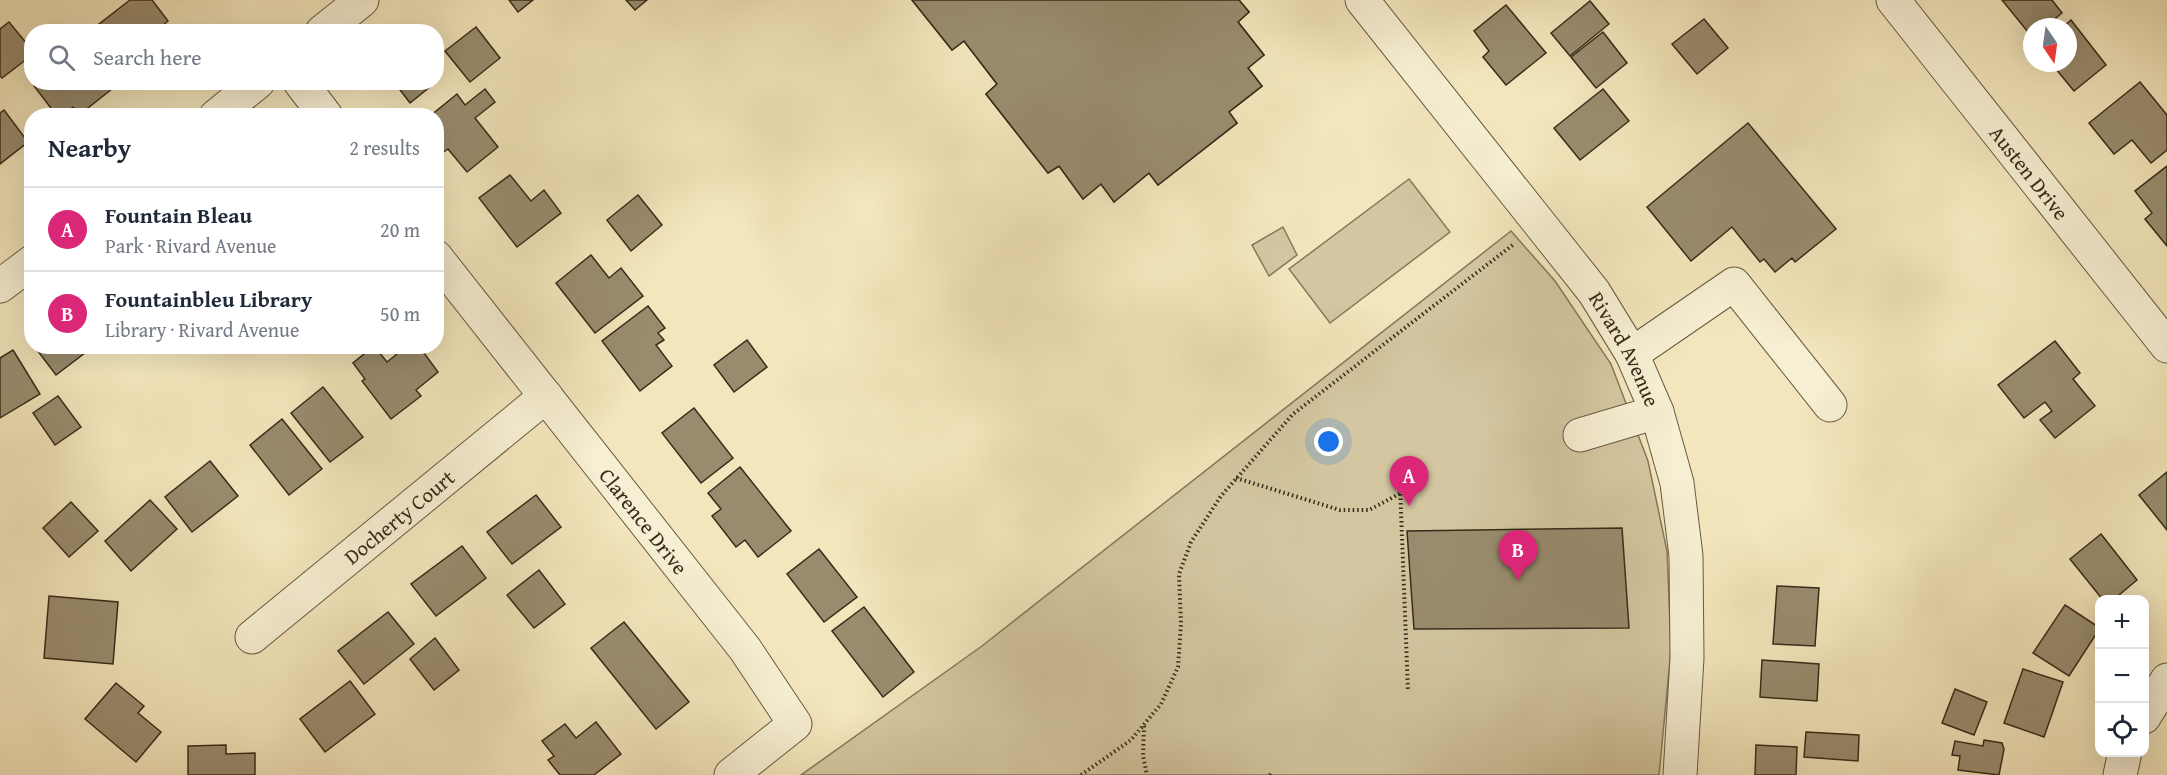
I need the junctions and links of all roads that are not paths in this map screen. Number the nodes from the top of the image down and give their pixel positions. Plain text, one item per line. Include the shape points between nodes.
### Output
1 (362, 0) edge
2 (1362, 0) edge
3 (1893, 0) edge
4 (332, 24) edge
5 (248, 90) edge
6 (306, 90) edge
7 (226, 108) edge
8 (320, 108) edge
9 (444, 266) edge
10 (24, 268) edge
11 (0, 286) edge
12 (2167, 346) edge
13 (1632, 354) junction
14 (546, 396) junction
15 (1830, 405) dead end
16 (1657, 412) junction
17 (1580, 435) dead end
18 (252, 637) dead end
19 (2167, 680) edge
20 (2149, 710) edge
21 (2124, 757) edge
22 (730, 775) edge
23 (1680, 775) edge
24 (2120, 775) edge

1 - 4 street
2 - 13 street, Rivard Avenue via 1594,292
3 - 12 street, Austen Drive
5 - 7 street
6 - 8 street
9 - 14 street, Clarence Drive
10 - 11 street
13 - 15 street via 1734,284
13 - 16 street, Rivard Avenue
14 - 18 street, Docherty Court
14 - 22 street, Clarence Drive via 745,649 795,724
16 - 17 street
16 - 23 street, Rivard Avenue via 1677,483 1686,556 1687,658
19 - 20 street
21 - 24 street

